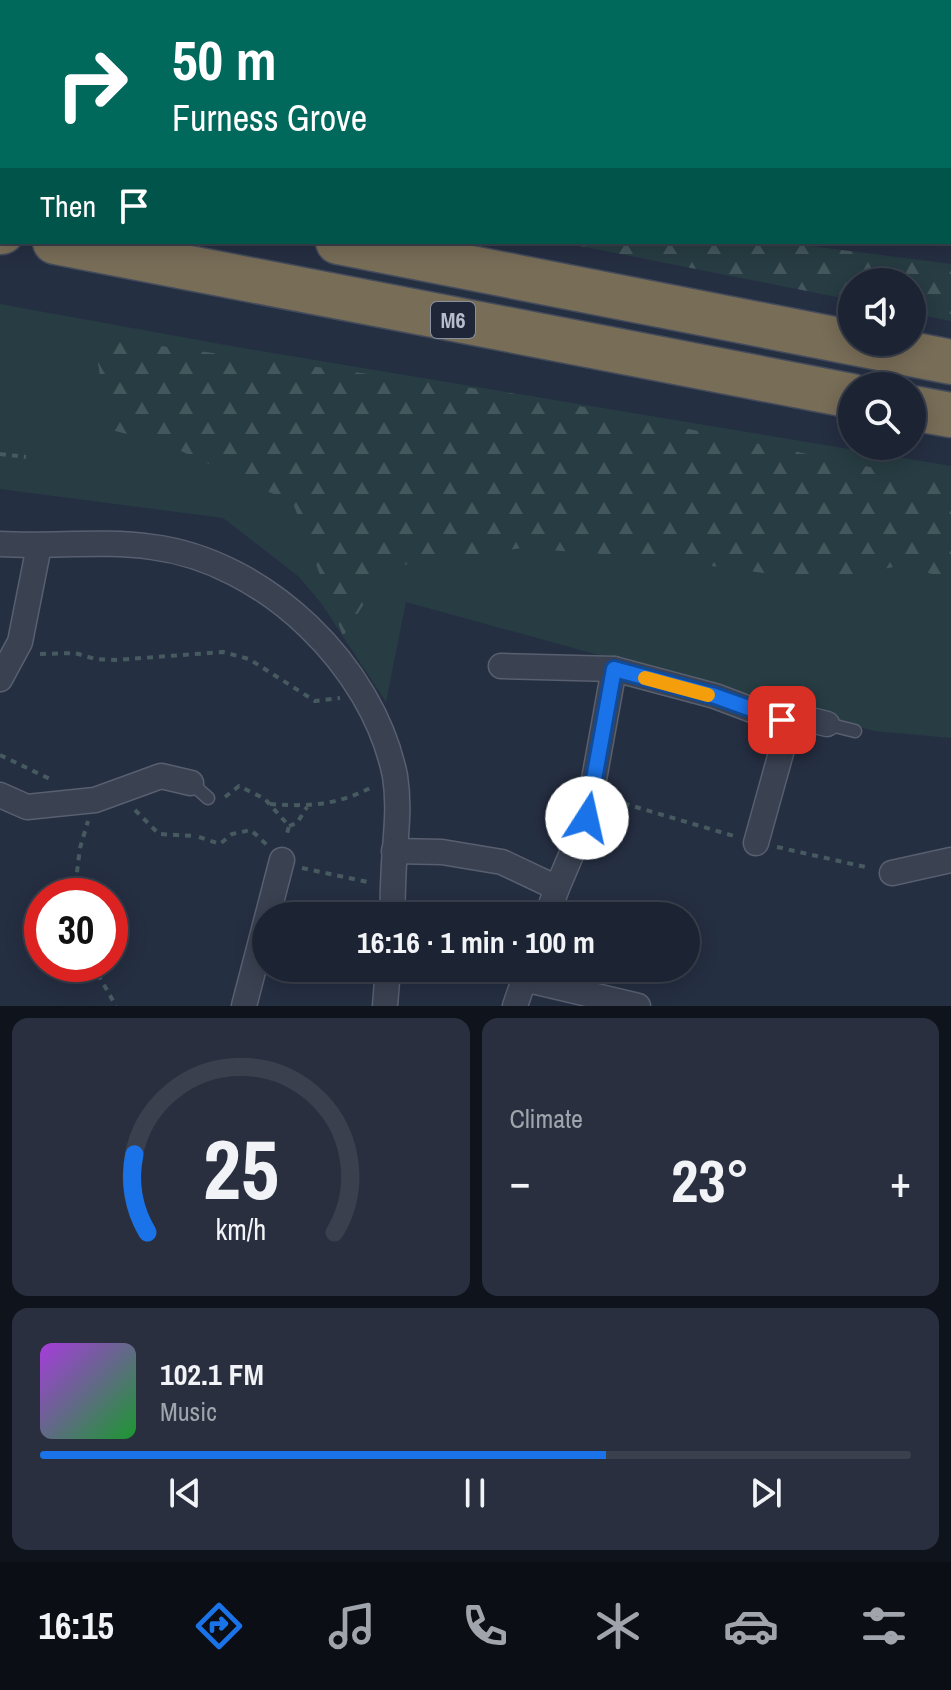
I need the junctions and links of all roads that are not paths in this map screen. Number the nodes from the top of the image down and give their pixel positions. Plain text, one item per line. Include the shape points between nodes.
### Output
1 (65, 244) edge
2 (348, 244) edge
3 (951, 362) edge
4 (838, 393) edge
5 (926, 411) edge
6 (951, 415) edge
7 (0, 544) edge
8 (39, 546) junction
9 (501, 666) dead end
10 (614, 669) junction
11 (0, 679) edge
12 (789, 724) junction
13 (827, 724) joint
14 (855, 731) dead end
15 (206, 794) road end
16 (0, 795) edge
17 (756, 843) road end
18 (394, 851) junction
19 (282, 860) road end
20 (951, 860) edge
21 (892, 873) road end
22 (557, 888) junction
23 (392, 902) edge
24 (552, 902) edge
25 (387, 982) edge
26 (523, 982) edge
27 (557, 982) edge
28 (244, 1006) edge
29 (385, 1006) edge
30 (515, 1006) edge
31 (638, 1006) edge

1 - 4 highway, M6
2 - 3 highway, M6
5 - 6 highway
7 - 8 street
8 - 11 street via 20,642
8 - 18 street via 154,547 238,576 283,603 328,645 362,691 395,776
9 - 10 street
10 - 12 street via 715,696
10 - 22 street via 587,818
12 - 13 street
12 - 17 street
13 - 14 lane
15 - 16 street via 161,776 95,800 27,807
18 - 22 street via 502,862
18 - 23 street
19 - 28 street
20 - 21 street
22 - 24 street
25 - 29 street
26 - 30 street
27 - 31 street

